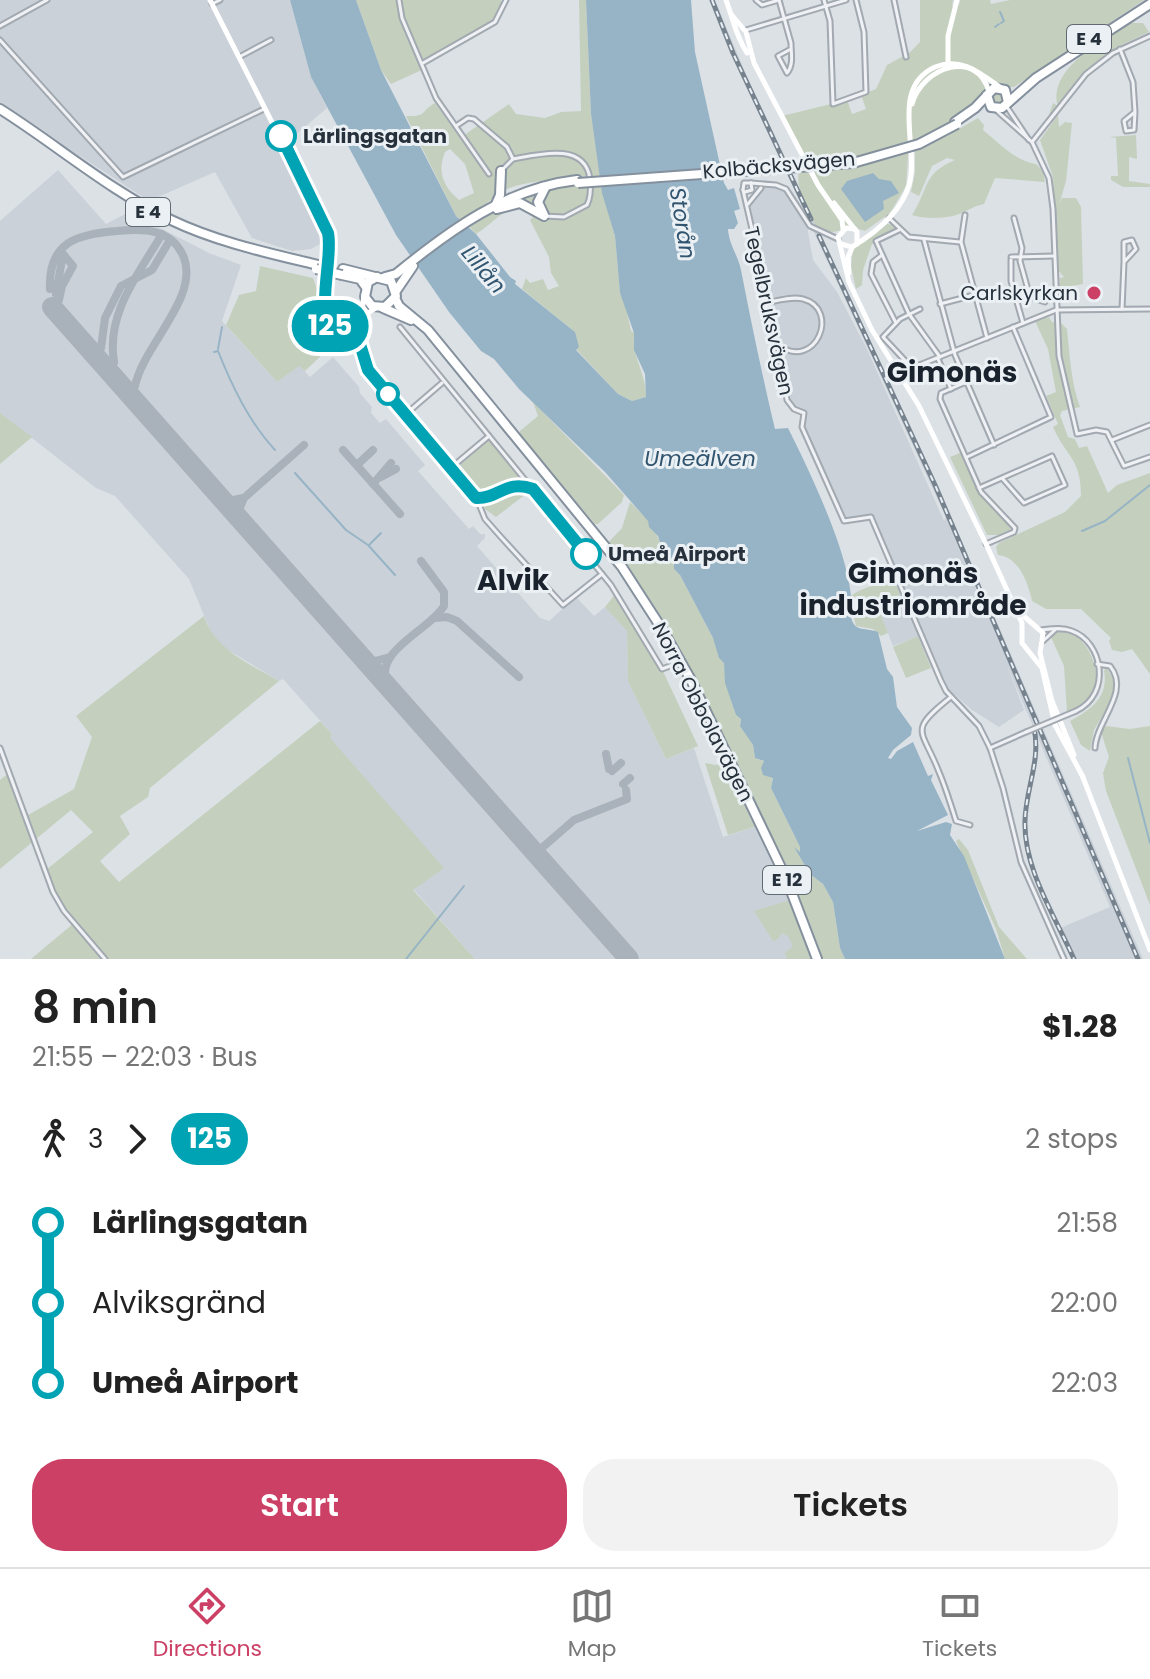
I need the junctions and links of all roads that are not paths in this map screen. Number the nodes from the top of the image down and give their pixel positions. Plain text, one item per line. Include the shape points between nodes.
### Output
1 (47, 0) edge
2 (220, 0) edge
3 (399, 0) edge
4 (506, 0) edge
5 (726, 0) edge
6 (756, 0) edge
7 (779, 0) edge
8 (824, 0) edge
9 (846, 0) edge
10 (856, 0) edge
11 (894, 0) edge
12 (957, 0) edge
13 (211, 2) edge
14 (1150, 2) edge
15 (826, 6) junction
16 (731, 14) junction
17 (786, 19) junction
18 (0, 26) edge
19 (736, 33) junction
20 (745, 34) junction
21 (1150, 36) edge
22 (0, 40) edge
23 (271, 40) dead end
24 (738, 41) junction
25 (791, 49) junction
26 (1120, 49) junction
27 (241, 56) junction
28 (906, 57) dead end
29 (422, 63) junction
30 (754, 63) junction
31 (948, 66) junction
32 (1004, 89) junction
33 (988, 93) junction
34 (1007, 103) junction
35 (267, 108) junction
36 (992, 108) junction
37 (0, 112) edge
38 (1135, 112) junction
39 (959, 121) junction
40 (456, 126) junction
41 (1031, 141) junction
42 (513, 159) junction
43 (501, 171) junction
44 (489, 174) dead end
45 (817, 181) junction
46 (577, 182) junction
47 (751, 183) junction
48 (766, 186) junction
49 (545, 188) junction
50 (761, 188) junction
51 (743, 190) junction
52 (751, 191) junction
53 (522, 192) junction
54 (749, 202) junction
55 (495, 205) junction
56 (481, 215) junction
57 (965, 215) dead end
58 (546, 216) junction
59 (889, 218) junction
60 (1014, 218) dead end
61 (876, 229) junction
62 (899, 230) junction
63 (841, 231) junction
64 (856, 231) junction
65 (824, 234) junction
66 (924, 240) junction
67 (840, 242) junction
68 (961, 242) junction
69 (854, 246) junction
70 (882, 255) junction
71 (1020, 256) junction
72 (1054, 256) junction
73 (1124, 262) junction
74 (408, 267) junction
75 (342, 272) junction
76 (381, 277) junction
77 (852, 287) junction
78 (365, 290) junction
79 (396, 295) junction
80 (974, 295) junction
81 (1045, 302) dead end
82 (765, 303) junction
83 (940, 304) junction
84 (380, 308) junction
85 (920, 309) dead end
86 (1122, 309) junction
87 (1150, 309) edge
88 (1056, 310) junction
89 (909, 314) junction
90 (896, 323) junction
91 (1023, 323) junction
92 (400, 327) dead end
93 (1013, 327) junction
94 (433, 338) junction
95 (987, 338) junction
96 (359, 341) junction
97 (778, 345) junction
98 (954, 352) junction
99 (939, 358) junction
100 (443, 382) junction
101 (966, 382) junction
102 (951, 389) junction
103 (406, 414) junction
104 (1150, 425) edge
105 (489, 436) junction
106 (1112, 440) junction
107 (994, 445) junction
108 (966, 457) junction
109 (1150, 457) edge
110 (452, 467) junction
111 (1002, 478) junction
112 (979, 488) junction
113 (533, 489) junction
114 (476, 498) junction
115 (986, 544) junction
116 (602, 574) junction
117 (1015, 609) junction
118 (1038, 628) junction
119 (1058, 629) junction
120 (1023, 631) junction
121 (1042, 643) junction
122 (1027, 648) junction
123 (681, 662) junction
124 (1097, 664) junction
125 (951, 697) junction
126 (0, 748) edge
127 (990, 748) junction
128 (1095, 748) dead end
129 (1083, 777) junction
130 (970, 825) dead end
131 (1150, 950) edge
132 (105, 959) edge
133 (817, 959) edge
134 (1064, 959) edge

1 - 18 street
2 - 13 street
3 - 29 street
4 - 29 street via 495,22
5 - 16 main road
6 - 7 street via 762,5
7 - 17 street
8 - 15 street
9 - 15 street
10 - 15 street via 864,32 866,92 833,104
11 - 28 street
12 - 31 main road via 948,36
13 - 27 main road
14 - 32 highway, E 4 via 1016,88
14 - 34 highway, E 4
15 - 17 street
16 - 19 main road
16 - 20 main road
17 - 20 street
17 - 25 street
19 - 20 main road
19 - 24 main road
20 - 24 main road
20 - 30 main road
21 - 26 street
22 - 35 street via 123,177
23 - 27 street
24 - 30 main road
25 - 25 street via 778,56 787,73 792,66
26 - 38 street via 1134,85
26 - 41 street via 1086,74
27 - 35 main road
29 - 40 street via 434,94
30 - 45 main road
31 - 32 main road via 971,67
31 - 33 main road via 973,72 986,83
31 - 59 main road via 921,83 910,114 911,179
32 - 33 highway, E 4
32 - 34 highway
33 - 36 highway
33 - 39 highway, Kolbäcksvägen / E 4
34 - 36 highway, E 4
34 - 41 street
35 - 96 main road via 328,233 325,317 341,338
36 - 39 highway, E 4
36 - 41 street
37 - 75 highway, E 4, bridge via 168,219 225,241
38 - 38 street via 1124,121 1126,131 1134,130
39 - 46 highway, Kolbäcksvägen / E 4, bridge via 909,145 846,161
40 - 42 street via 474,119 507,147
40 - 44 street
41 - 72 street via 1050,186
42 - 43 street
42 - 58 street via 571,154 586,164 591,183 587,205 572,215
43 - 53 highway via 505,187
43 - 55 highway
45 - 63 main road via 842,220
45 - 64 main road
46 - 49 highway, Kolbäcksvägen / E 4
46 - 53 highway, Kolbäcksvägen / E 4
47 - 48 street
47 - 51 street via 744,183
47 - 52 street
48 - 50 street
48 - 65 street via 781,186 794,197 808,224
49 - 56 highway, Kolbäcksvägen / E 4
49 - 58 highway via 538,202
50 - 52 street
50 - 54 street, Tegelbruksvägen
51 - 52 street
51 - 54 street, Tegelbruksvägen
52 - 54 street
53 - 55 highway, Kolbäcksvägen / E 4
54 - 82 street, Tegelbruksvägen
55 - 56 highway, Kolbäcksvägen / E 4
56 - 58 highway via 520,203
56 - 74 highway, Kolbäcksvägen / E 4
57 - 68 street
59 - 61 main road
59 - 62 street
60 - 71 street
61 - 64 main road
61 - 69 main road
62 - 66 street
62 - 70 street via 877,239
63 - 64 main road
63 - 65 street
63 - 67 main road
64 - 69 main road
65 - 67 street
66 - 68 street
66 - 83 street
67 - 69 main road
67 - 77 main road
68 - 80 street
69 - 77 main road via 848,257
70 - 89 street
70 - 90 street via 873,262 871,274
71 - 72 street
71 - 81 street via 1030,297
71 - 91 street via 1011,258 1011,281
72 - 88 street
73 - 73 street via 1136,248 1132,240 1124,242
73 - 86 street
74 - 76 highway, Kolbäcksvägen / E 4
74 - 79 highway, Kolbäcksvägen / E 4
75 - 76 highway, E 4
75 - 78 highway, E 4 via 360,279
76 - 78 highway, E 4
76 - 79 highway via 394,284
77 - 115 main road via 919,406
78 - 84 highway, E 4 via 368,302
78 - 96 main road
79 - 84 highway, E 4
79 - 94 highway, Norra Obbolavägen / E 12 via 397,304
80 - 83 street
80 - 95 street
82 - 97 street, Tegelbruksvägen
82 - 97 street via 803,299 821,316 821,334 812,346 794,352
83 - 98 street
84 - 94 highway, Norra Obbolavägen / E 12 via 408,318
84 - 96 main road via 368,313
85 - 89 street
86 - 87 street
86 - 88 street
88 - 91 street
88 - 106 street via 1061,374 1075,430 1103,430
89 - 90 street
89 - 99 street
90 - 99 street via 883,338 910,367
91 - 93 street
92 - 100 street
93 - 95 street
93 - 107 street via 1051,417
94 - 123 highway, Norra Obbolavägen / E 12 via 622,567
95 - 98 street
96 - 103 street via 368,370
97 - 125 street, Tegelbruksvägen via 787,400 804,413 802,427 842,519 871,517
98 - 99 street
98 - 101 street
99 - 102 street
100 - 103 street
100 - 105 street
101 - 102 street
101 - 107 street
102 - 108 street via 940,399
103 - 110 street
104 - 106 street
105 - 110 street
105 - 113 street
106 - 109 street via 1124,466
107 - 108 street
108 - 112 street
110 - 114 street
111 - 111 street via 1052,456 1065,485 1024,503
111 - 112 street
112 - 115 street via 1014,532
113 - 114 street via 513,485
113 - 116 street
114 - 116 street via 485,519 563,605
115 - 117 main road
116 - 123 street via 662,669
117 - 118 main road
117 - 120 main road
118 - 119 street
118 - 120 main road
118 - 121 main road
119 - 121 street
119 - 124 street via 1084,638
120 - 122 main road via 1021,640
121 - 122 main road
121 - 129 main road via 1058,721
122 - 129 main road via 1042,668 1052,717
123 - 133 highway, Norra Obbolavägen / E 12 via 791,888
124 - 127 street, bridge via 1101,680 1091,703
124 - 128 street via 1110,666 1118,684
125 - 127 street, Tegelbruksvägen via 974,719
125 - 130 street via 926,718 922,738 956,821
126 - 132 street via 53,892
127 - 134 street, Tegelbruksvägen via 1021,862
129 - 131 main road

